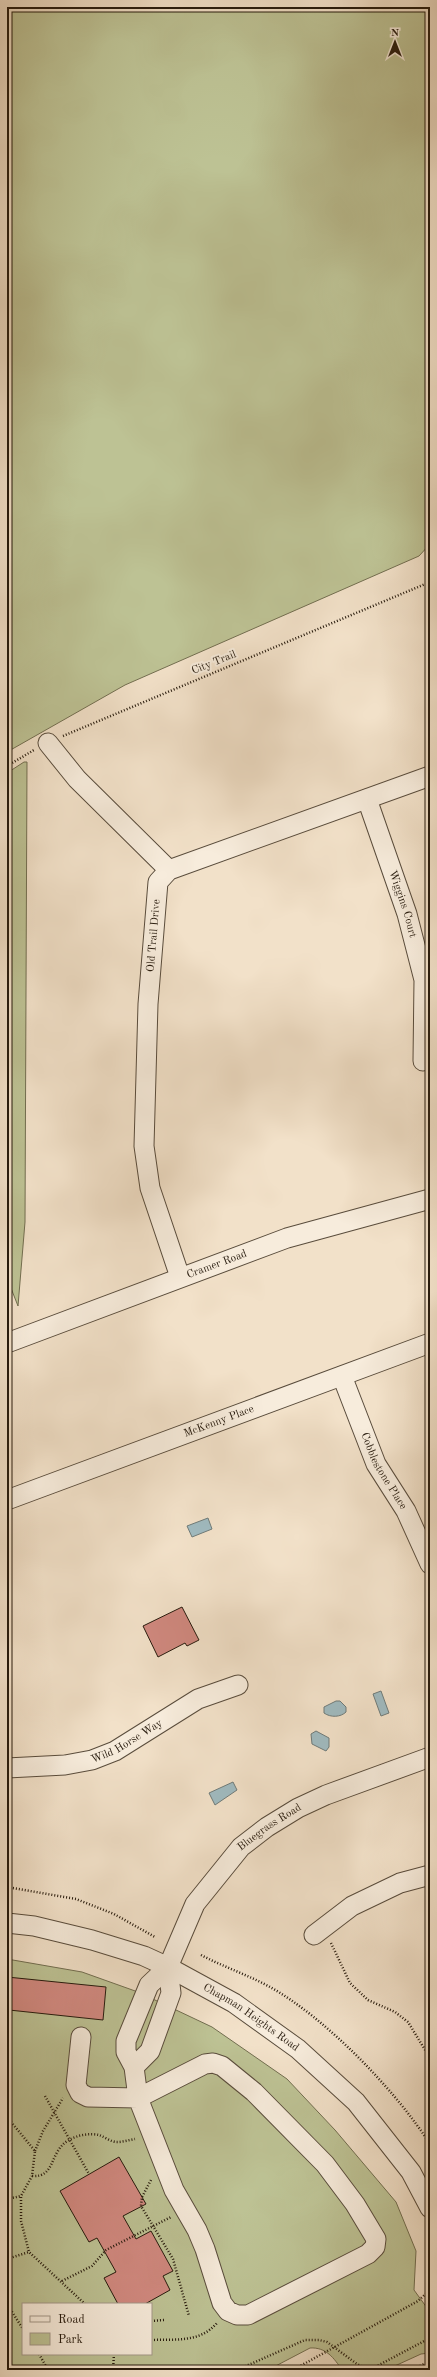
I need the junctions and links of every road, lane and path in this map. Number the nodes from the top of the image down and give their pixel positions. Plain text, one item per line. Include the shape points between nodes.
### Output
1 (430, 582) edge
2 (48, 743) junction
3 (7, 766) edge
4 (430, 776) edge
5 (367, 799) junction
6 (169, 870) junction
7 (423, 1061) dead end
8 (430, 1199) edge
9 (180, 1277) junction
10 (8, 1340) edge
11 (430, 1343) edge
12 (342, 1376) junction
13 (7, 1500) edge
14 (430, 1564) edge
15 (238, 1685) dead end
16 (430, 1757) edge
17 (7, 1768) edge
18 (430, 1875) edge
19 (7, 1887) edge
20 (7, 1923) edge
21 (314, 1935) joint
22 (155, 1937) dead end
23 (201, 1955) dead end
24 (168, 1967) junction
25 (81, 2036) dead end
26 (430, 2058) edge
27 (134, 2067) junction
28 (80, 2093) junction
29 (45, 2096) dead end
30 (138, 2098) junction
31 (54, 2112) junction
32 (7, 2118) edge
33 (69, 2139) junction
34 (430, 2144) edge
35 (139, 2146) dead end
36 (35, 2151) junction
37 (149, 2172) dead end
38 (89, 2174) dead end
39 (32, 2176) junction
40 (21, 2196) junction
41 (7, 2199) edge
42 (430, 2208) edge
43 (186, 2210) junction
44 (154, 2226) junction
45 (29, 2252) junction
46 (7, 2259) edge
47 (62, 2281) junction
48 (430, 2290) edge
49 (84, 2303) edge
50 (7, 2304) edge
51 (228, 2311) junction
52 (189, 2316) dead end
53 (164, 2320) dead end
54 (152, 2321) edge
55 (22, 2326) edge
56 (430, 2338) edge
57 (152, 2340) edge
58 (336, 2347) junction
59 (40, 2355) edge
60 (114, 2355) edge
61 (430, 2361) edge
62 (48, 2370) edge
63 (113, 2370) edge
64 (236, 2370) edge
65 (293, 2370) edge
66 (412, 2370) edge

1 - 2 path, City Trail via 90,723
2 - 3 path, City Trail via 20,756
2 - 6 street via 77,779
4 - 5 street
5 - 6 street
5 - 7 street, Wiggins Court via 407,914 424,980
6 - 9 street, Old Trail Drive via 158,882 156,896 148,1004 144,1146 150,1188
8 - 9 street, Cramer Road via 287,1238
9 - 10 street, Cramer Road
11 - 12 street, McKenny Place
12 - 13 street, McKenny Place
12 - 14 street, Cobblestone Place via 376,1464 406,1511
15 - 17 street, Wild Horse Way via 198,1699 115,1751 92,1760 65,1765
16 - 24 street, Bluegrass Road via 326,1795 267,1827 241,1848 195,1904
18 - 21 street via 400,1883 352,1906
19 - 22 path via 76,1899 114,1914
20 - 24 street, Chapman Heights Road via 34,1926 92,1940 144,1956
21 - 26 path via 328,1937 350,1983 368,2000 395,2012 408,2022
23 - 34 path via 270,1987 310,2014 386,2088 415,2120
24 - 27 street via 171,1993 150,2051
24 - 27 street via 149,1984 126,2041 126,2052
24 - 42 street, Chapman Heights Road via 234,2003 298,2049 356,2102 411,2172
25 - 28 street via 76,2085
27 - 30 street
28 - 30 street via 88,2097
28 - 31 path via 63,2097
29 - 31 path
30 - 43 street via 174,2190
30 - 51 street via 205,2064 222,2066 254,2092 325,2164 355,2204 376,2240 375,2247 368,2254 248,2315 237,2315
31 - 33 path
31 - 36 path
32 - 36 path
33 - 35 path via 93,2134 116,2142 136,2139
33 - 38 path
33 - 39 path via 57,2150 47,2173 41,2177
36 - 39 path
37 - 44 path via 151,2179 142,2197 141,2206
39 - 40 path
40 - 41 path
40 - 45 path via 21,2221
43 - 44 path
43 - 51 street via 205,2249 222,2303
44 - 47 path via 106,2250 92,2266
44 - 52 path via 173,2259
45 - 46 path
45 - 47 path
47 - 49 path
48 - 58 path via 418,2301
50 - 55 path
51 - 57 path via 211,2330 199,2337
53 - 54 path
56 - 58 path via 377,2366 365,2368 356,2364
58 - 64 path via 319,2340 305,2340
58 - 65 path
59 - 62 path
60 - 63 path
61 - 66 path

